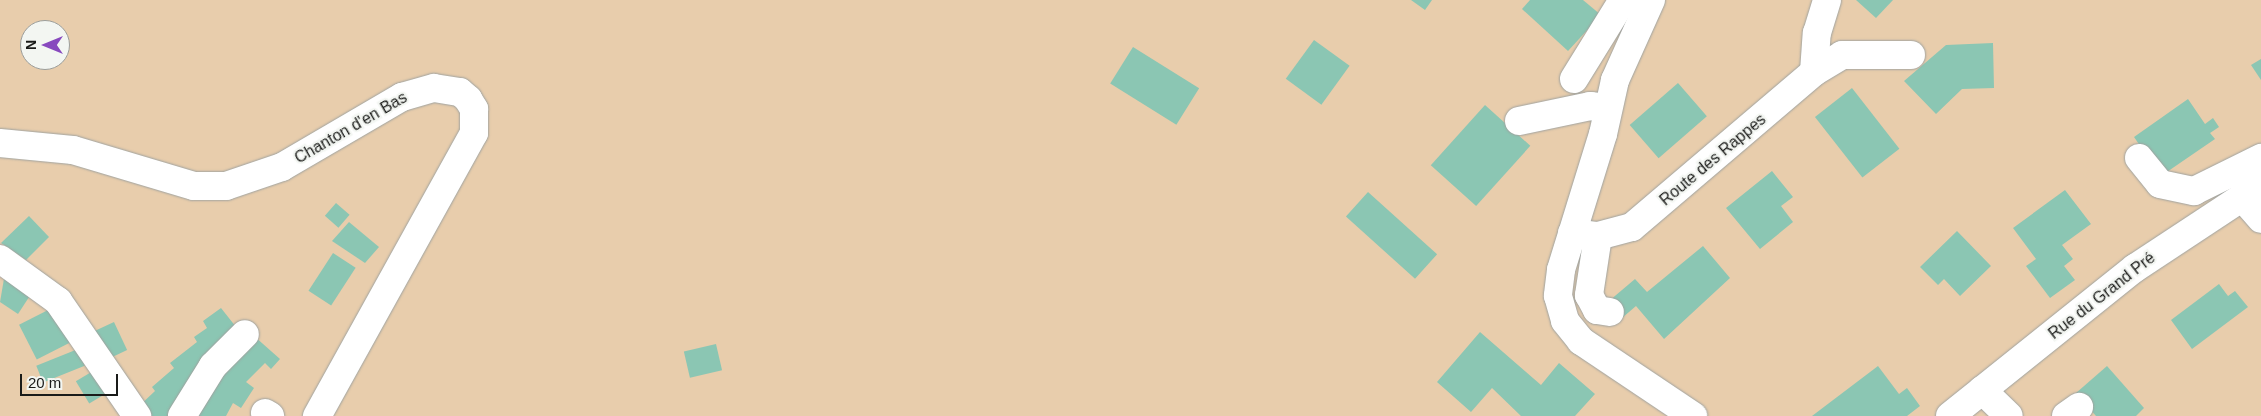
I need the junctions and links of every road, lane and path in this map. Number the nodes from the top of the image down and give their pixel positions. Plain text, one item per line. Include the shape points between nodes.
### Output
1 (1623, 0) edge
2 (1650, 0) edge
3 (1828, 0) edge
4 (1911, 55) dead end
5 (1814, 72) junction
6 (1574, 79) dead end
7 (1608, 108) junction
8 (1519, 121) dead end
9 (0, 143) edge
10 (2138, 158) dead end
11 (2261, 158) edge
12 (2252, 191) edge
13 (2261, 219) edge
14 (1585, 235) junction
15 (0, 259) edge
16 (1610, 312) dead end
17 (245, 334) dead end
18 (1982, 390) junction
19 (137, 416) edge
20 (182, 416) edge
21 (317, 416) edge
22 (1694, 416) edge
23 (1950, 416) edge
24 (2009, 416) edge

1 - 6 street
2 - 7 street via 1624,52
3 - 5 street via 1817,33
4 - 5 street, Route des Rappes via 1842,55
5 - 14 street, Route des Rappes via 1640,221 1621,232
7 - 8 street via 1590,106
7 - 14 street
9 - 21 street, Chanton d'en Bas via 73,150 194,186 226,186 282,167 402,97 441,88 468,99 474,109 474,133
10 - 11 street via 2160,184 2194,191
12 - 13 street
12 - 18 street, Rue du Grand Pré via 2135,268
14 - 16 street via 1588,295 1597,310
14 - 22 street via 1558,296 1572,332 1600,357
15 - 19 street via 58,301
17 - 20 street via 213,366
18 - 23 street, Rue du Grand Pré
18 - 24 street

